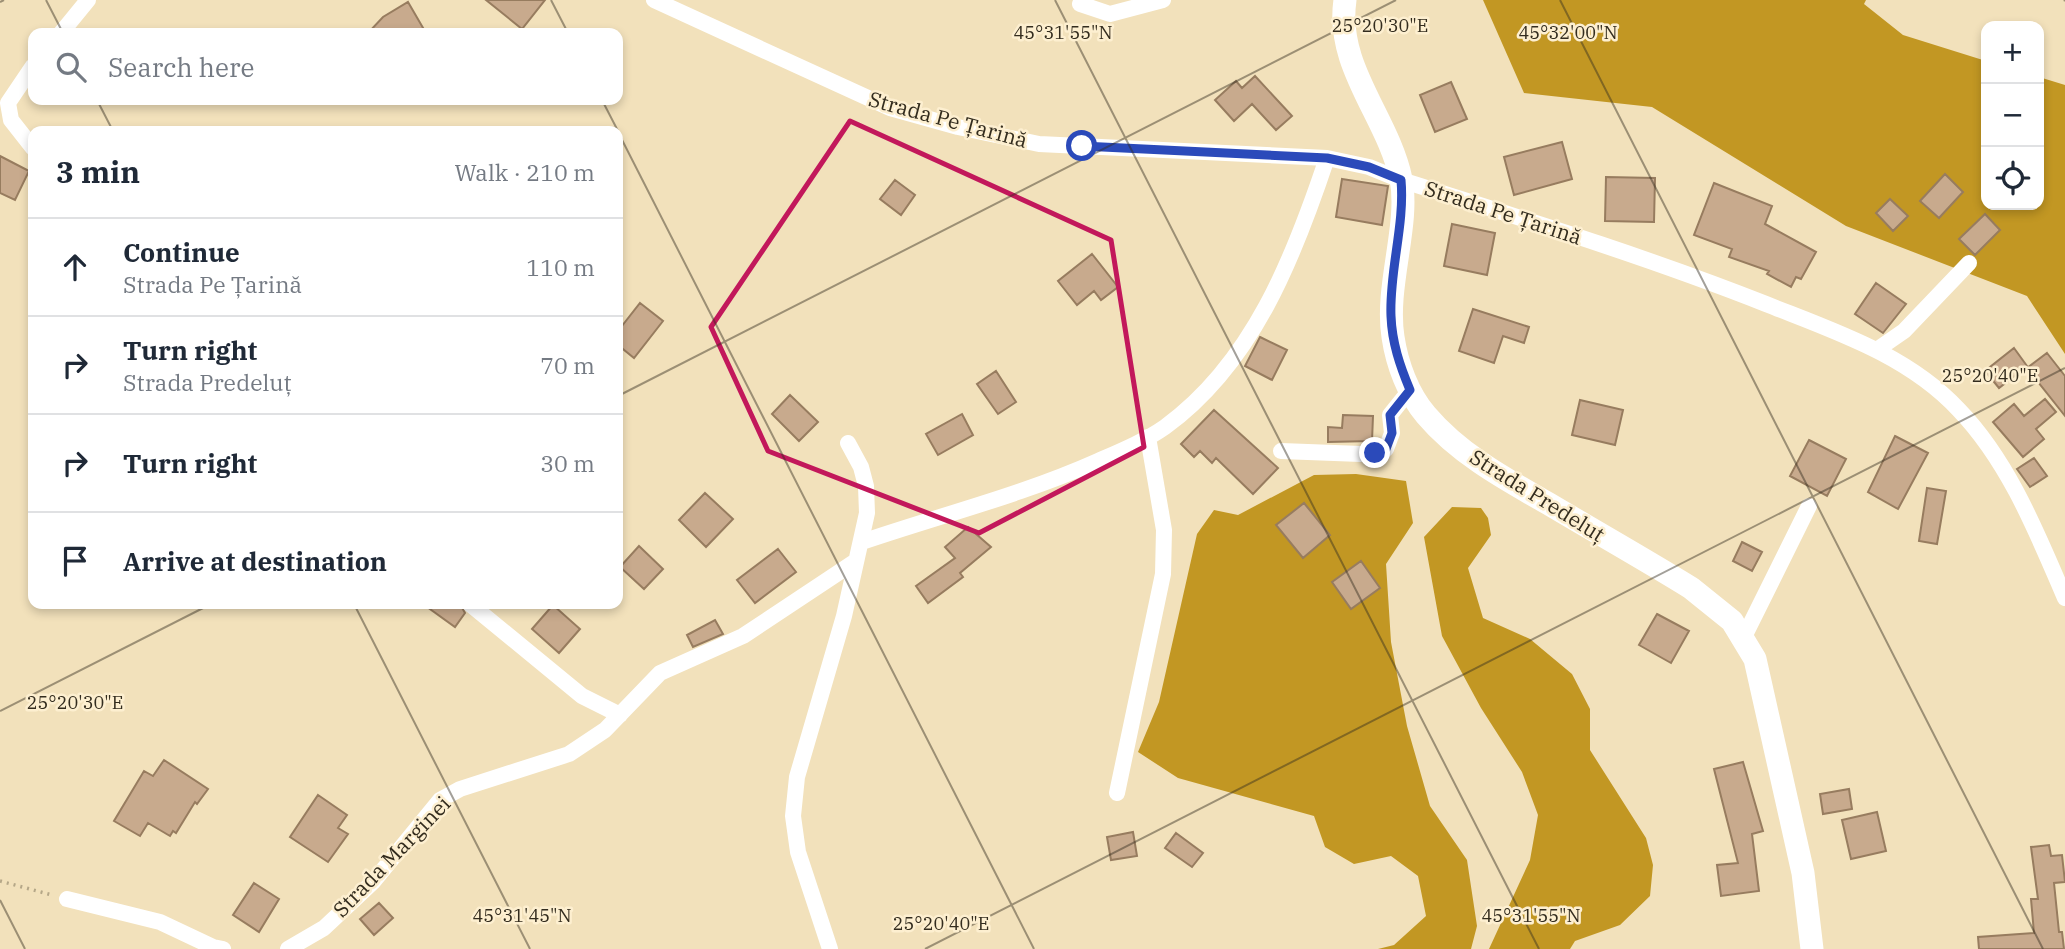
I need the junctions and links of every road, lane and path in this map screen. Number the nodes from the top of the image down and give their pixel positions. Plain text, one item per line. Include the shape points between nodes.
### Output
1 (88, 0) edge
2 (654, 0) edge
3 (1163, 0) edge
4 (1345, 0) edge
5 (1080, 4) dead end
6 (65, 28) edge
7 (28, 73) edge
8 (28, 142) edge
9 (1327, 158) junction
10 (1401, 180) junction
11 (1969, 263) dead end
12 (1878, 349) junction
13 (1410, 390) junction
14 (1148, 437) junction
15 (848, 443) dead end
16 (1281, 451) dead end
17 (1809, 506) dead end
18 (862, 541) junction
19 (856, 561) junction
20 (2065, 598) edge
21 (476, 609) edge
22 (1744, 637) junction
23 (620, 715) junction
24 (1118, 793) dead end
25 (0, 881) edge
26 (67, 899) joint
27 (223, 949) edge
28 (288, 949) edge
29 (830, 949) edge
30 (1812, 949) edge

1 - 6 street
2 - 9 street, Strada Pe Țarină via 878,103 958,127 1039,144
3 - 5 street via 1110,14
4 - 10 main road, Strada Predeluț via 1343,27 1351,59
7 - 8 street via 8,103 11,120
9 - 10 street, Strada Pe Țarină
9 - 14 street via 1300,239 1274,296 1217,376 1189,407
10 - 12 street, Strada Pe Țarină via 1676,268
10 - 13 main road, Strada Predeluț via 1391,315 1399,363
11 - 12 street via 1904,331
12 - 20 street, Strada Pe Țarină via 1941,393 1989,447 2035,529
13 - 16 street via 1390,415 1392,433 1386,449 1361,454
13 - 22 main road, Strada Predeluț via 1424,413 1462,449 1711,601
14 - 18 street via 1047,484
14 - 24 street via 1164,530 1163,574
15 - 18 street via 866,486
17 - 22 street
18 - 19 street
19 - 23 street, Strada Marginei via 743,636 660,673
19 - 29 street via 797,777 793,816 798,852
21 - 23 street via 582,695
22 - 30 main road, Strada Predeluț via 1764,690 1808,904
23 - 28 street, Strada Marginei via 569,754 460,789 440,800 373,882 324,928
25 - 26 path
26 - 27 street via 160,922

